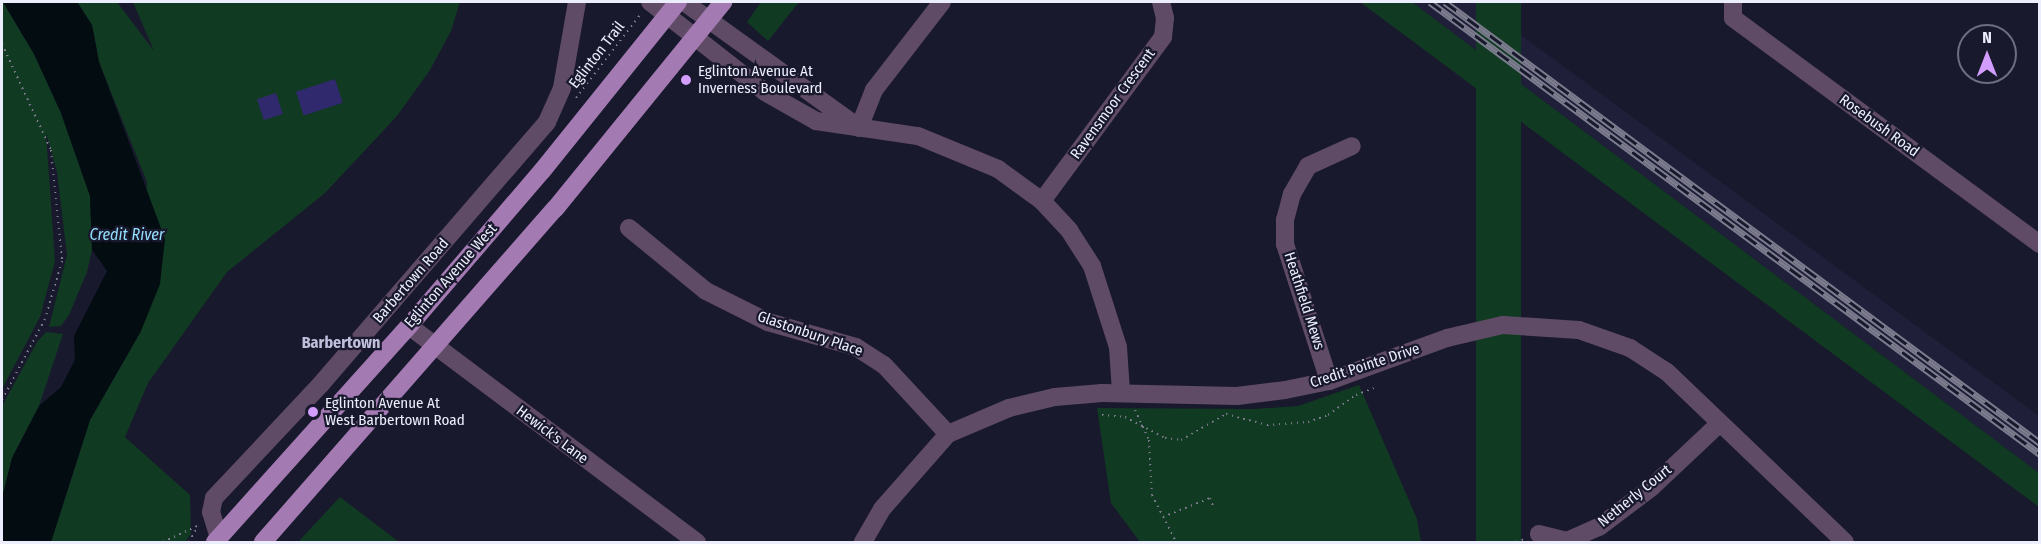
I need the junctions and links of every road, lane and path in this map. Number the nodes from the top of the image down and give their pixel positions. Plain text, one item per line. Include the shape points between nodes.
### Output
1 (577, 2) edge
2 (651, 2) edge
3 (684, 2) edge
4 (723, 2) edge
5 (942, 2) edge
6 (1161, 2) edge
7 (1733, 2) edge
8 (673, 8) edge
9 (639, 16) dead end
10 (709, 20) junction
11 (694, 38) junction
12 (2, 44) edge
13 (571, 104) dead end
14 (859, 128) junction
15 (1352, 146) dead end
16 (1042, 201) junction
17 (629, 228) dead end
18 (2040, 244) edge
19 (409, 326) junction
20 (437, 348) junction
21 (1329, 381) junction
22 (1374, 388) dead end
23 (1127, 398) junction
24 (2, 400) edge
25 (1102, 415) dead end
26 (1720, 423) junction
27 (1141, 425) junction
28 (948, 435) junction
29 (1213, 506) dead end
30 (1163, 517) junction
31 (1539, 534) dead end
32 (217, 540) edge
33 (163, 543) edge
34 (189, 543) edge
35 (263, 543) edge
36 (697, 543) edge
37 (863, 543) edge
38 (1176, 543) edge
39 (1845, 543) edge

1 - 32 street, Barbertown Road via 562,88 547,122 321,384 214,498
2 - 8 street
3 - 10 street
4 - 10 main road
5 - 14 street via 874,90
6 - 16 street, Ravensmoor Crescent via 1166,18 1163,37
7 - 18 street, Rosebush Road via 1732,18
8 - 11 street
8 - 19 main road, Eglinton Avenue West
9 - 13 path, Eglinton Trail
10 - 11 main road
10 - 14 street
11 - 14 street via 788,106 816,121
11 - 20 main road
12 - 24 path via 51,150 62,261 45,319
14 - 16 street via 918,136 954,150 998,169
15 - 21 street, Heathfield Mews via 1308,166 1292,194 1285,220 1285,244
16 - 23 street via 1070,230 1097,276 1118,347
17 - 28 street, Glastonbury Place via 706,291 768,322 856,347 884,364
19 - 20 street, Hewick's Lane
19 - 32 main road, Eglinton Avenue West
20 - 35 main road
20 - 36 street, Hewick's Lane
21 - 23 street, Credit Pointe Drive via 1237,396
21 - 26 street, Credit Pointe Drive via 1469,333 1503,325 1546,325 1579,330 1630,348 1666,372
22 - 27 path via 1356,395 1328,415 1286,426 1226,414 1173,441
23 - 27 path
23 - 28 street, Credit Pointe Drive via 1055,397 1009,408
25 - 27 path via 1125,417
26 - 31 street, Netherly Court via 1652,487 1599,527 1567,541
26 - 39 street, Credit Pointe Drive
27 - 30 path via 1152,456 1152,495
28 - 37 street, Credit Pointe Drive via 882,509
29 - 30 path via 1211,497
30 - 38 path
33 - 34 path via 198,526

